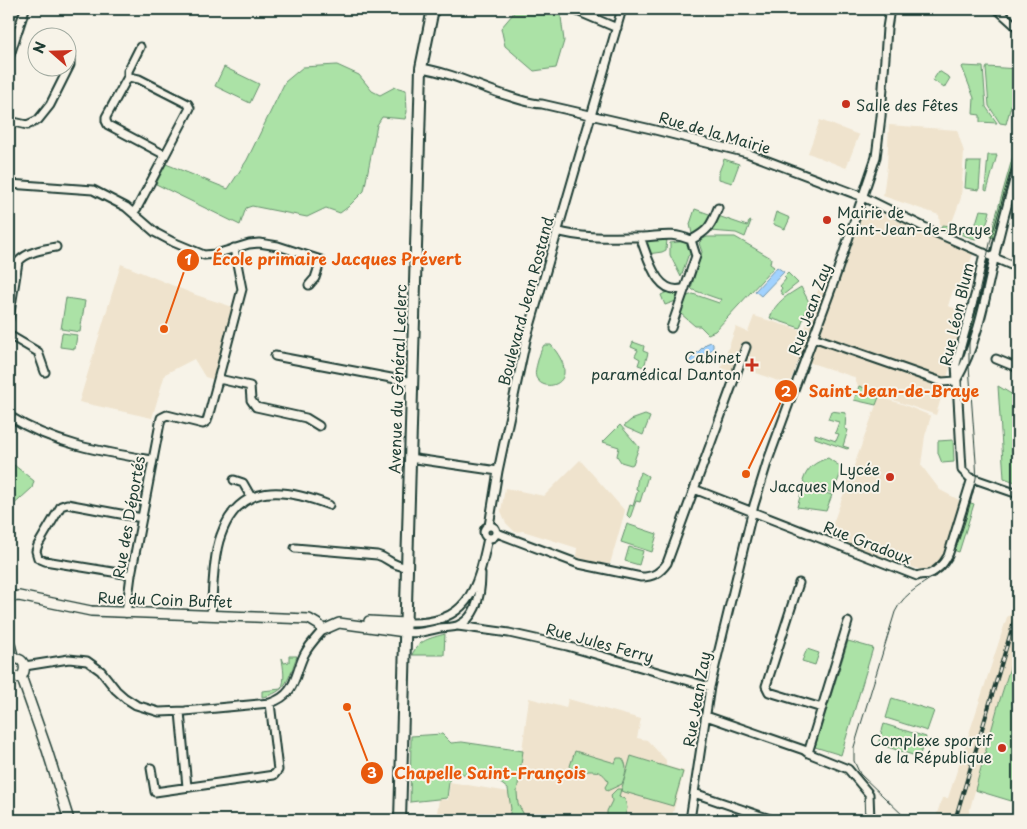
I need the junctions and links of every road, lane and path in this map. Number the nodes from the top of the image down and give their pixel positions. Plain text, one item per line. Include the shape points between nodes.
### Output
1 (25, 9) edge
2 (434, 9) edge
3 (576, 9) edge
4 (622, 9) edge
5 (890, 9) edge
6 (997, 9) edge
7 (617, 28) junction
8 (1018, 28) edge
9 (140, 47) dead end
10 (9, 58) edge
11 (421, 68) junction
12 (128, 77) junction
13 (64, 78) edge
14 (590, 115) junction
15 (9, 122) edge
16 (165, 155) junction
17 (1018, 166) edge
18 (9, 184) edge
19 (863, 197) junction
20 (718, 208) dead end
21 (133, 213) junction
22 (557, 231) junction
23 (640, 237) junction
24 (691, 240) junction
25 (56, 247) dead end
26 (234, 248) junction
27 (984, 254) junction
28 (994, 259) junction
29 (1018, 268) edge
30 (309, 284) dead end
31 (685, 288) junction
32 (9, 319) edge
33 (672, 328) dead end
34 (9, 336) edge
35 (813, 337) junction
36 (746, 347) dead end
37 (275, 356) dead end
38 (996, 360) dead end
39 (1018, 368) edge
40 (45, 372) dead end
41 (219, 379) junction
42 (956, 381) junction
43 (412, 382) junction
44 (9, 416) edge
45 (319, 426) dead end
46 (409, 458) junction
47 (152, 460) junction
48 (498, 471) junction
49 (969, 476) junction
50 (234, 480) dead end
51 (694, 489) junction
52 (1018, 494) edge
53 (251, 497) junction
54 (329, 505) dead end
55 (752, 512) junction
56 (142, 518) junction
57 (489, 526) junction
58 (497, 533) junction
59 (488, 538) junction
60 (295, 548) dead end
61 (406, 567) junction
62 (481, 568) junction
63 (131, 575) junction
64 (799, 583) dead end
65 (9, 597) edge
66 (457, 611) junction
67 (126, 613) junction
68 (211, 615) junction
69 (468, 619) junction
70 (848, 622) dead end
71 (458, 626) junction
72 (321, 627) junction
73 (405, 628) junction
74 (482, 629) junction
75 (9, 641) edge
76 (11, 660) edge
77 (25, 666) junction
78 (9, 674) edge
79 (21, 676) junction
80 (710, 687) junction
81 (270, 703) junction
82 (822, 708) junction
83 (180, 712) junction
84 (706, 716) junction
85 (808, 753) junction
86 (151, 768) dead end
87 (187, 787) junction
88 (694, 793) junction
89 (69, 820) edge
90 (400, 820) edge
91 (690, 820) edge
92 (774, 820) edge
93 (870, 820) edge

1 - 10 street
2 - 11 main road, Avenue du Général Leclerc
3 - 7 street
4 - 7 street, Boulevard Jean Rostand
5 - 19 street, Rue Jean Zay via 879,141
6 - 8 street
7 - 14 street, Boulevard Jean Rostand
9 - 12 street via 128,70
11 - 14 street, Rue de la Mairie via 534,104
11 - 43 main road, Avenue du Général Leclerc
12 - 16 street via 106,122
12 - 16 street via 139,79 189,105
13 - 15 street via 38,120 27,125
14 - 19 street, Rue de la Mairie via 740,151
14 - 22 street, Boulevard Jean Rostand
16 - 21 street
17 - 28 street, Rue Léon Blum
18 - 21 street via 86,188
19 - 27 street, Rue de la Mairie
19 - 35 street, Rue Jean Zay
20 - 24 street via 712,224
21 - 26 street via 156,233 204,255
22 - 23 street via 580,236
22 - 48 street, Boulevard Jean Rostand via 526,340
23 - 24 street via 678,235
23 - 31 street via 656,278 662,284 679,290
24 - 31 street via 696,256
25 - 32 street via 22,257 18,262
26 - 30 street via 258,243 321,260 315,278
26 - 41 street via 242,289
27 - 28 street, Rue de la Mairie
27 - 42 street, Rue Léon Blum via 956,364
28 - 29 street, Rue de la Mairie
28 - 42 street, Rue Léon Blum via 979,322
31 - 33 street
34 - 40 street via 38,352
35 - 42 street via 942,382
35 - 55 street, Rue Jean Zay via 766,463
36 - 51 street
37 - 43 street
38 - 39 street
41 - 45 street via 250,386 251,400 256,408 306,418
41 - 47 street, Rue des Déportés via 205,423 167,415 161,418
42 - 49 street, Rue Léon Blum via 962,470
43 - 46 main road, Avenue du Général Leclerc
44 - 47 street via 70,444
46 - 48 street
46 - 61 main road, Avenue du Général Leclerc
47 - 56 street, Rue des Déportés
48 - 57 street, Boulevard Jean Rostand
49 - 52 street
49 - 55 street, Rue Gradoux via 948,556 935,571 917,576
50 - 53 street via 242,483
51 - 55 street, Rue Gradoux
51 - 58 street via 667,563 650,576 640,577 579,564
53 - 54 street via 278,492 306,496
53 - 68 street via 237,508 221,535
55 - 80 street, Rue Jean Zay
56 - 63 street, Rue des Déportés
56 - 63 street via 67,504 60,506 36,551 38,558 45,560
57 - 58 street via 495,527
57 - 59 street via 484,531
58 - 59 street
59 - 62 street
60 - 61 street via 377,555 391,564
61 - 73 main road, Avenue du Général Leclerc
62 - 66 street via 470,596
62 - 69 street via 478,600
63 - 67 street, Rue des Déportés
64 - 82 street via 766,686 769,692
65 - 67 street, Rue du Coin Buffet via 20,596 91,611
66 - 69 street, Rue Jules Ferry
66 - 73 street via 434,622
67 - 68 street, Rue du Coin Buffet
68 - 72 street, Rue du Coin Buffet via 309,619
69 - 71 street
69 - 74 street, Rue Jules Ferry
70 - 82 street
71 - 73 street via 415,634
71 - 74 street, Rue Jules Ferry
72 - 73 street, Rue du Coin Buffet via 339,623
72 - 81 street via 290,690
73 - 90 main road, Avenue du Général Leclerc
74 - 80 street, Rue Jules Ferry via 567,646
75 - 76 street
76 - 77 street via 20,660
77 - 79 street
77 - 83 street via 69,659 87,661 101,671 120,694 136,705 159,712
78 - 79 street via 16,678
79 - 89 street
80 - 84 street, Rue Jean Zay
81 - 83 street
81 - 87 street via 277,774
82 - 85 street
83 - 87 street
84 - 85 street
84 - 88 street, Rue Jean Zay
85 - 93 street via 848,769 867,791
86 - 87 street via 155,792
88 - 91 street, Rue Jean Zay
88 - 92 street

